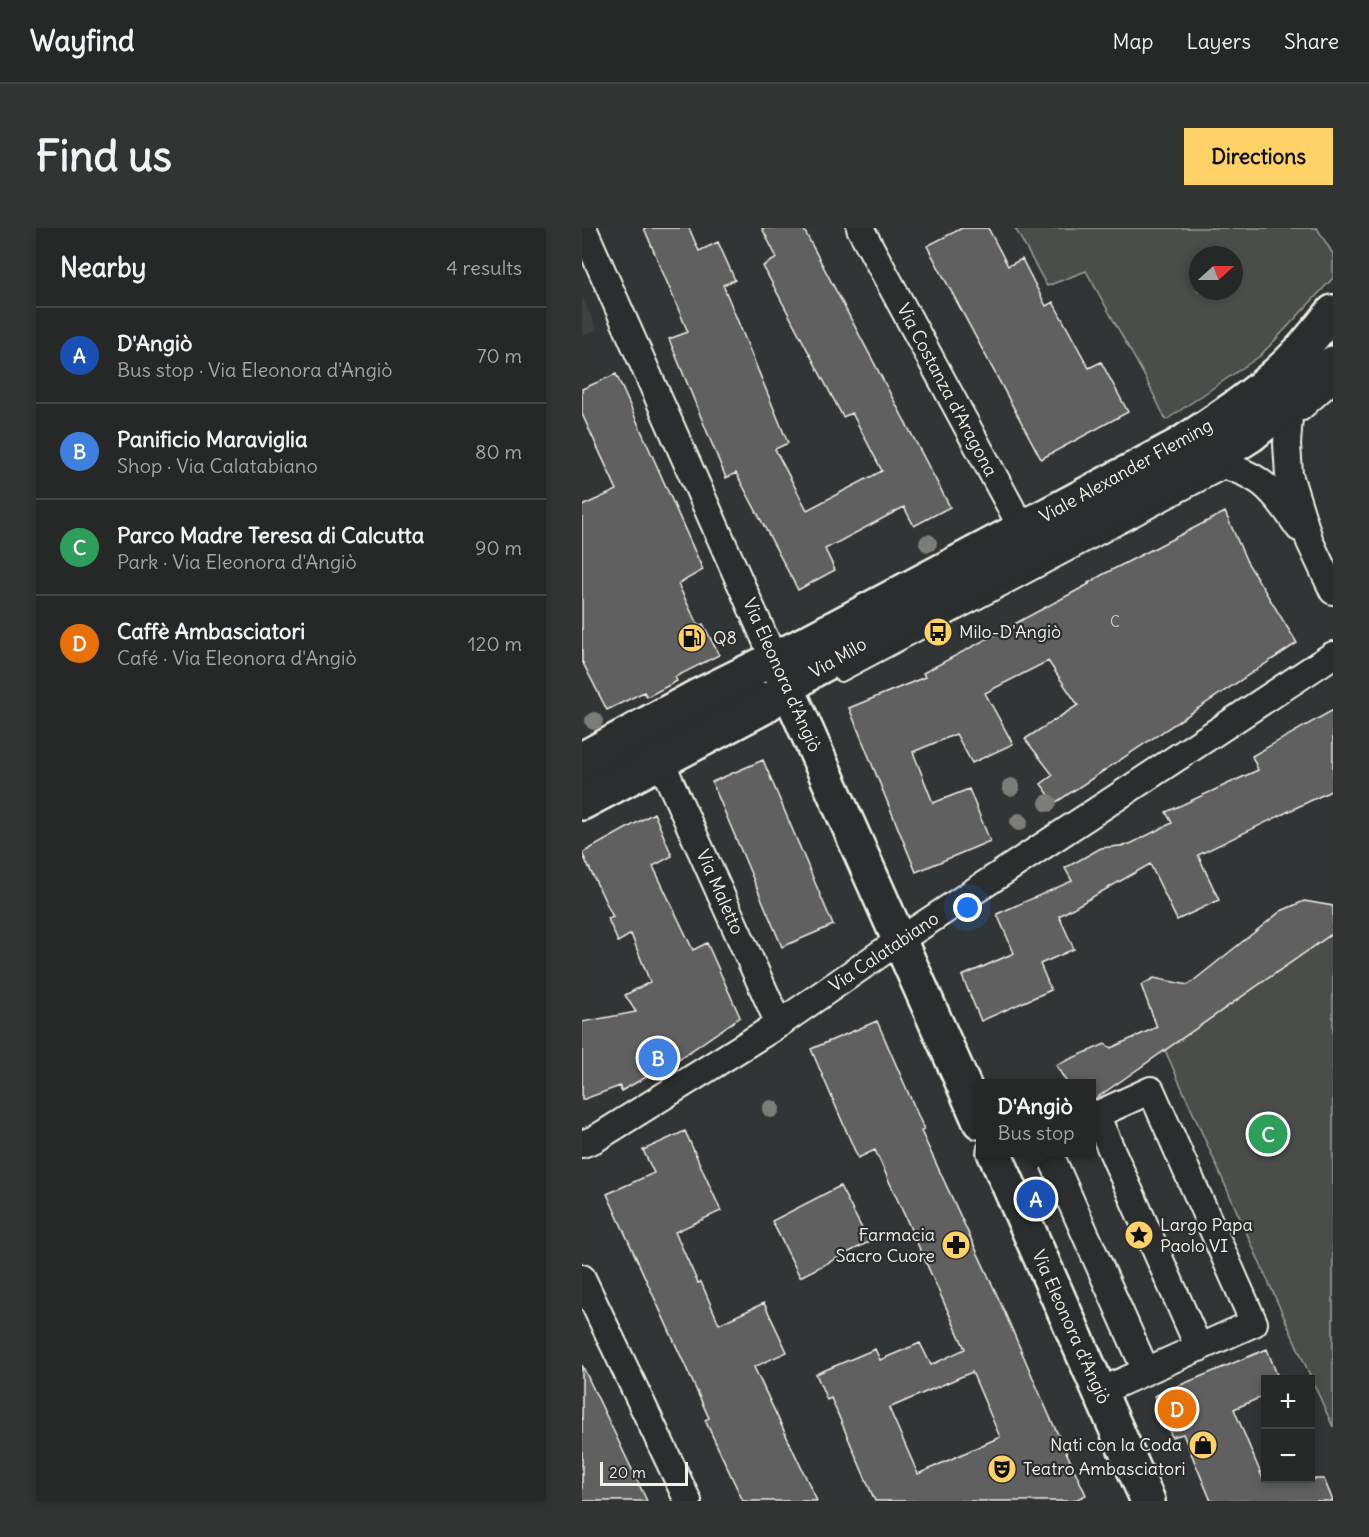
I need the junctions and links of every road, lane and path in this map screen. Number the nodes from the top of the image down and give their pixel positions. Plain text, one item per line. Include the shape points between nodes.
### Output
1 (583, 228) edge
2 (860, 228) edge
3 (1333, 312) edge
4 (1333, 363) edge
5 (1333, 386) edge
6 (1284, 421) junction
7 (1227, 463) junction
8 (1028, 540) junction
9 (1311, 542) junction
10 (1333, 591) edge
11 (1333, 655) edge
12 (774, 659) junction
13 (812, 685) junction
14 (653, 743) junction
15 (582, 759) edge
16 (582, 780) edge
17 (582, 803) edge
18 (900, 940) junction
19 (779, 1024) junction
20 (972, 1082) edge
21 (976, 1100) edge
22 (1096, 1113) edge
23 (1096, 1118) edge
24 (582, 1144) edge
25 (996, 1157) edge
26 (1051, 1157) edge
27 (582, 1278) edge
28 (589, 1310) edge
29 (1199, 1348) junction
30 (1146, 1371) junction
31 (1099, 1392) junction
32 (688, 1501) edge
33 (1148, 1501) edge

1 - 12 street, Via Eleonora d'Angiò
2 - 8 street, Via Costanza d'Aragona
3 - 8 main road, Viale Alexander Fleming via 1299,352 1231,411
4 - 6 main road, Viale Alexander Fleming
5 - 6 lane
6 - 7 main road, Viale Alexander Fleming via 1251,435
6 - 9 street via 1289,475
7 - 8 main road, Viale Alexander Fleming
7 - 9 street via 1260,482
7 - 13 lane
8 - 12 main road, Via Milo
8 - 13 main road, Via Milo via 812,671
9 - 10 street
11 - 18 street, Via Calatabiano
12 - 13 main road, Via Eleonora d'Angiò
12 - 14 main road, Via Milo via 698,696
13 - 14 main road, Via Milo via 762,708
13 - 18 main road, Via Eleonora d'Angiò
14 - 15 main road, Via Milo
14 - 16 lane
14 - 17 main road, Via Milo
14 - 19 street, Via Maletto
18 - 19 street, Via Calatabiano
18 - 20 main road, Via Eleonora d'Angiò
19 - 24 street, Via Calatabiano
20 - 21 main road, Via Eleonora d'Angiò
22 - 29 street via 1151,1090 1254,1323
23 - 29 street
25 - 31 main road, Via Eleonora d'Angiò
26 - 30 street
27 - 28 street
28 - 32 street
29 - 30 street
30 - 31 street
31 - 33 main road, Via Eleonora d'Angiò

